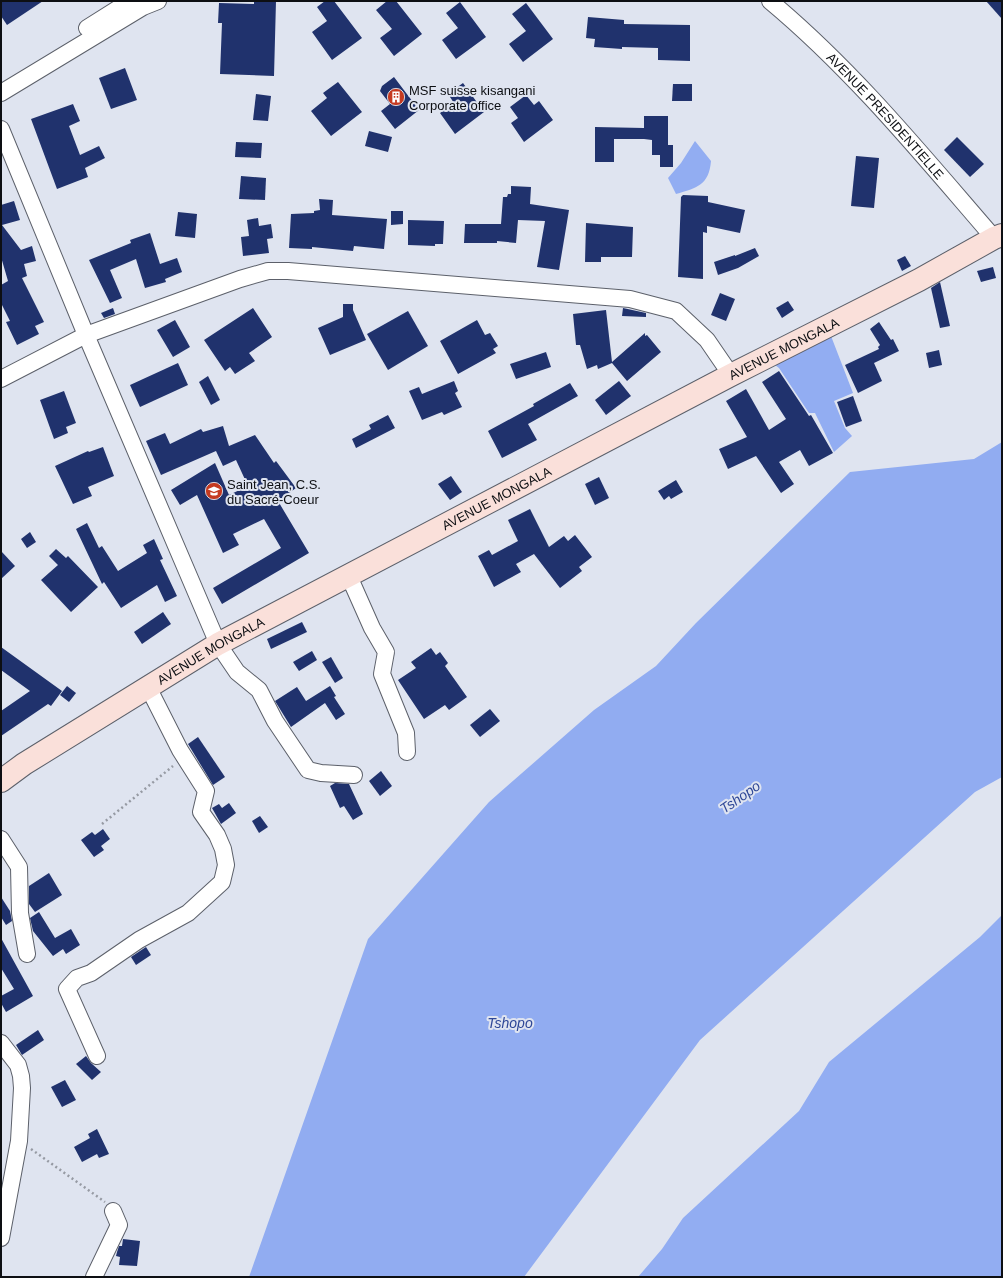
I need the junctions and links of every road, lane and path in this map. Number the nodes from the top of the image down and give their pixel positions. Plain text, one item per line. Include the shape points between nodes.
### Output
1 (158, 1) edge
2 (770, 1) edge
3 (137, 3) edge
4 (1, 82) edge
5 (1, 94) edge
6 (1, 129) edge
7 (998, 237) edge
8 (86, 335) junction
9 (731, 375) junction
10 (1, 379) edge
11 (348, 574) junction
12 (218, 644) junction
13 (148, 687) junction
14 (407, 752) dead end
15 (185, 757) junction
16 (354, 774) dead end
17 (1, 781) edge
18 (102, 824) dead end
19 (1, 839) edge
20 (27, 954) dead end
21 (1, 1043) edge
22 (97, 1056) dead end
23 (19, 1141) junction
24 (113, 1211) joint
25 (1, 1238) edge
26 (94, 1277) edge

1 - 3 street
2 - 7 street, AVENUE PRESIDENTIELLE via 825,49
3 - 4 street
3 - 5 street
6 - 8 street
7 - 9 street, AVENUE MONGALA
8 - 9 street via 240,278 268,271 288,271 630,299 676,311 707,340
8 - 10 street
8 - 12 street
9 - 11 street, AVENUE MONGALA
11 - 12 street, AVENUE MONGALA
11 - 14 street via 372,628 386,652 382,674 406,733
12 - 13 street, AVENUE MONGALA
12 - 16 street via 237,672 259,690 308,770
13 - 15 street
13 - 17 street, AVENUE MONGALA
15 - 18 path
15 - 22 street via 206,791 201,812 223,849 225,875 222,882 188,913 139,940 91,973 77,978 67,989
19 - 20 street via 19,867 20,913
21 - 23 street via 18,1065 22,1076
23 - 24 path via 102,1198
23 - 25 street
24 - 26 street via 118,1225

